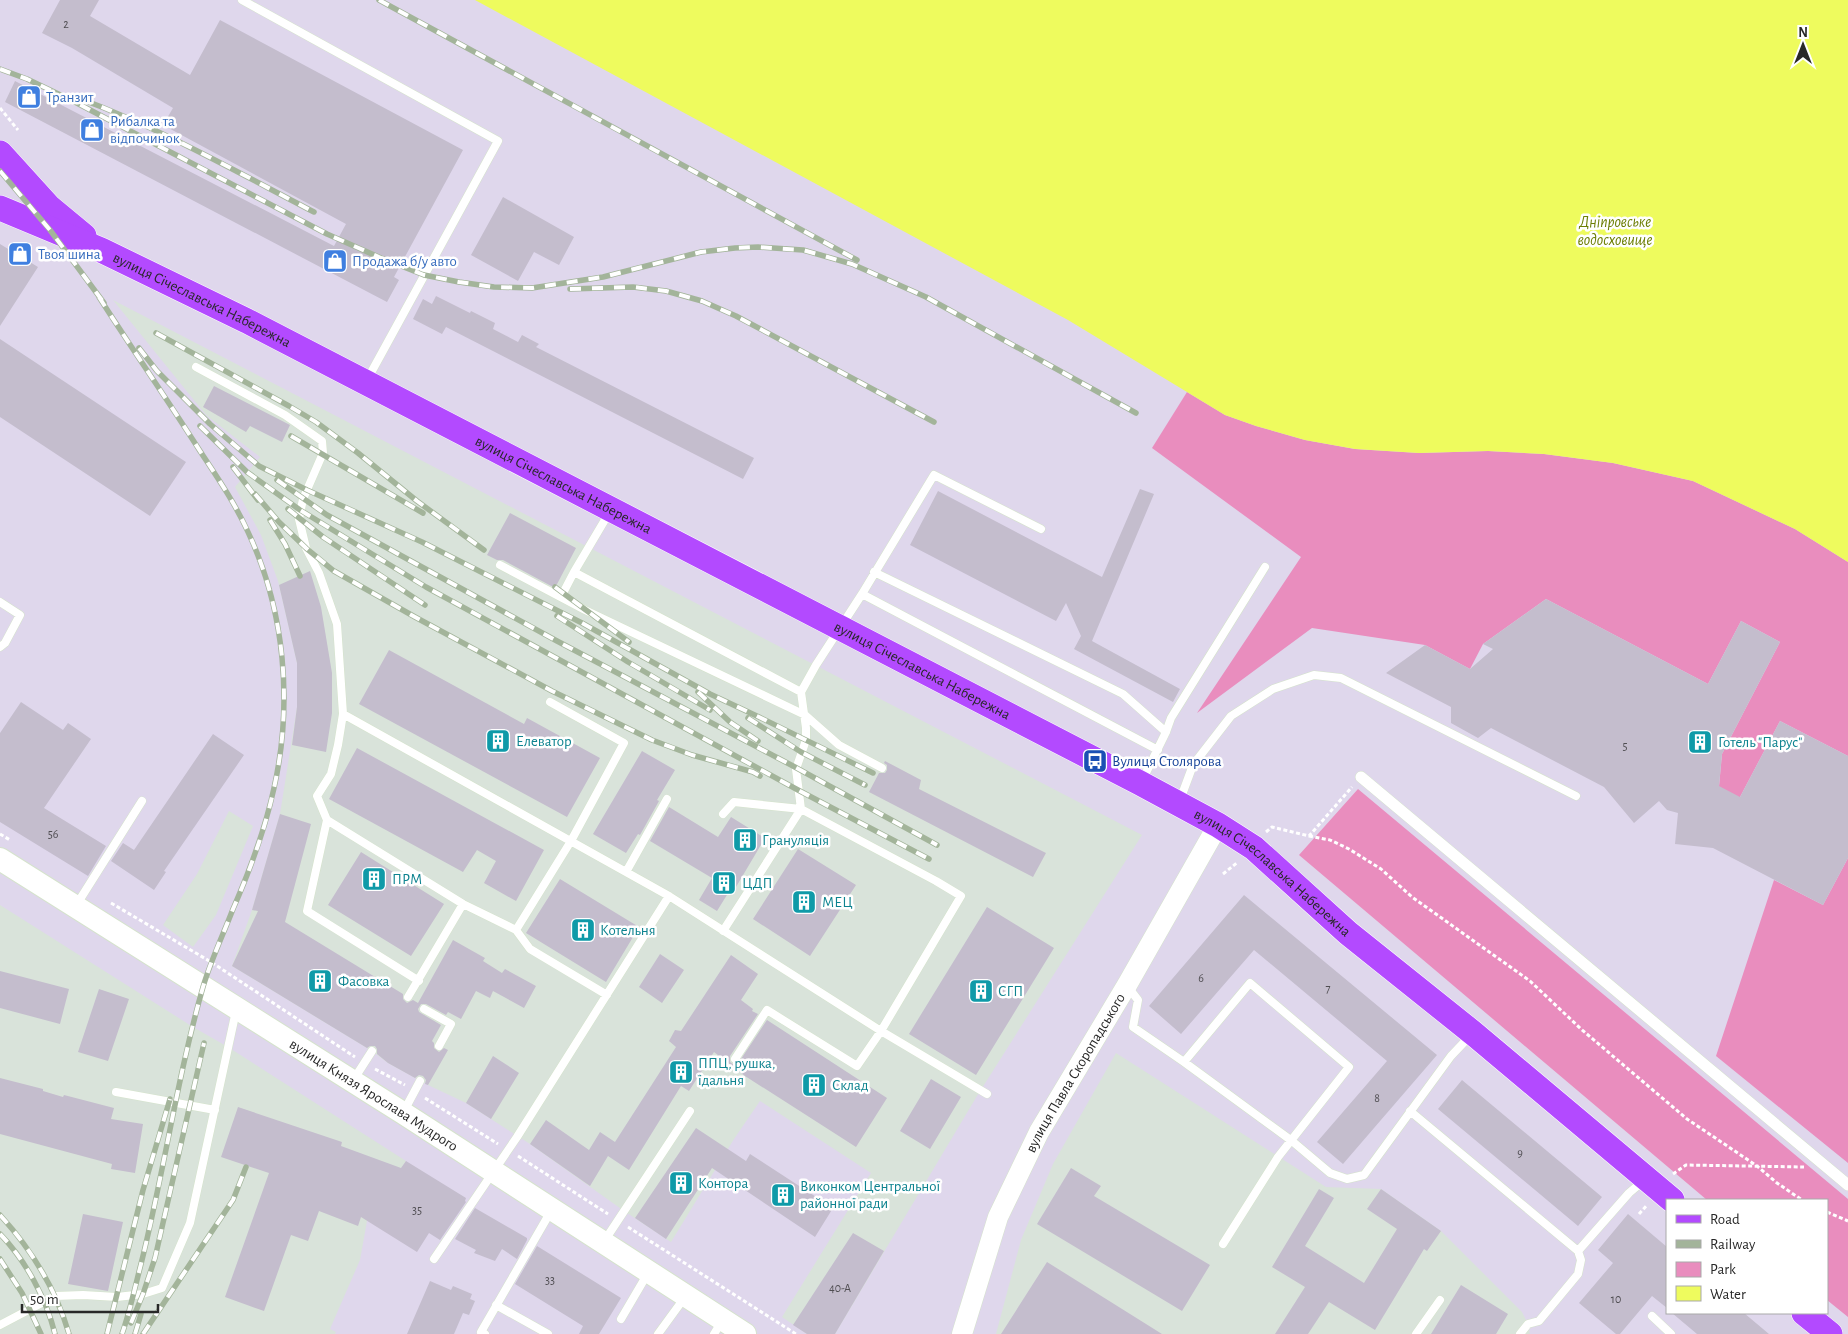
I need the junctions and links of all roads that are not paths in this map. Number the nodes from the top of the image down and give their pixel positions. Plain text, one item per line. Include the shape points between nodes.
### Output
1 (242, 0) edge
2 (0, 153) edge
3 (0, 208) edge
4 (101, 250) junction
5 (196, 367) dead end
6 (366, 382) junction
7 (611, 509) junction
8 (1041, 529) dead end
9 (500, 565) dead end
10 (1265, 567) dead end
11 (574, 572) junction
12 (874, 572) junction
13 (862, 594) junction
14 (561, 597) junction
15 (0, 602) edge
16 (840, 628) junction
17 (0, 647) edge
18 (801, 692) junction
19 (550, 702) dead end
20 (342, 714) junction
21 (805, 714) junction
22 (1166, 732) junction
23 (1158, 750) junction
24 (882, 768) dead end
25 (1361, 777) road end
26 (1140, 783) junction
27 (1576, 796) dead end
28 (667, 799) dead end
29 (142, 801) dead end
30 (1179, 804) junction
31 (801, 809) junction
32 (723, 814) dead end
33 (327, 820) junction
34 (1218, 825) junction
35 (571, 841) junction
36 (8, 852) edge
37 (626, 872) junction
38 (670, 896) junction
39 (81, 897) junction
40 (463, 904) junction
41 (516, 930) junction
42 (723, 931) junction
43 (418, 981) junction
44 (1127, 985) junction
45 (607, 995) junction
46 (408, 996) dead end
47 (236, 1009) junction
48 (424, 1009) dead end
49 (880, 1031) junction
50 (1473, 1033) junction
51 (439, 1046) dead end
52 (372, 1051) dead end
53 (735, 1059) dead end
54 (1184, 1062) junction
55 (352, 1081) junction
56 (420, 1081) dead end
57 (116, 1092) dead end
58 (987, 1094) dead end
59 (214, 1110) junction
60 (690, 1111) dead end
61 (1410, 1111) junction
62 (403, 1113) junction
63 (1292, 1141) junction
64 (493, 1171) junction
65 (1645, 1178) junction
66 (1848, 1185) edge
67 (1671, 1199) edge
68 (552, 1209) junction
69 (604, 1242) junction
70 (1222, 1244) dead end
71 (1578, 1251) junction
72 (434, 1259) dead end
73 (649, 1271) junction
74 (686, 1296) junction
75 (1440, 1300) dead end
76 (496, 1305) junction
77 (1805, 1314) edge
78 (1652, 1316) dead end
79 (621, 1318) dead end
80 (0, 1325) edge
81 (718, 1327) edge
82 (485, 1334) edge
83 (548, 1334) edge
84 (658, 1334) edge
85 (745, 1334) edge
86 (962, 1334) edge
87 (1416, 1334) edge
88 (1520, 1334) edge
89 (1671, 1334) edge
90 (1830, 1334) edge

1 - 6 lane via 498,141
2 - 4 main road, вулиця Січеславська Набережна via 49,207
3 - 4 main road, вулиця Січеславська Набережна
4 - 6 main road, вулиця Січеславська Набережна
5 - 20 lane via 285,415 322,441 323,453 303,499 299,519 306,548 319,573 337,624
6 - 7 main road, вулиця Січеславська Набережна
7 - 11 lane
7 - 16 main road, вулиця Січеславська Набережна
8 - 12 lane via 934,476
9 - 14 lane
10 - 22 lane via 1171,718
11 - 14 lane
11 - 18 lane
12 - 13 lane
12 - 22 lane via 1123,694
13 - 16 lane
13 - 23 lane
14 - 21 lane
15 - 17 lane via 20,615
16 - 18 lane
16 - 26 main road, вулиця Січеславська Набережна
18 - 21 lane
19 - 35 lane via 624,743
20 - 33 lane via 331,774 316,796
20 - 35 lane
21 - 24 lane via 839,745
21 - 31 lane via 806,740 796,769
22 - 23 lane
23 - 26 lane
25 - 66 street
26 - 30 main road, вулиця Січеславська Набережна
27 - 30 lane via 1341,678 1314,675 1273,689 1231,716 1193,765
28 - 37 lane
29 - 39 lane
30 - 34 main road, вулиця Січеславська Набережна
31 - 32 lane via 734,802
31 - 42 lane
31 - 49 lane via 961,896
33 - 40 lane
33 - 43 lane via 307,911
34 - 44 street, вулиця Павла Скоропадського
34 - 50 main road, вулиця Січеславська Набережна via 1254,848 1348,933
35 - 37 lane
35 - 41 lane
36 - 39 main road, вулиця Князя Ярослава Мудрого
37 - 38 lane
38 - 42 lane
38 - 45 lane
39 - 47 main road, вулиця Князя Ярослава Мудрого
40 - 41 lane
40 - 43 lane
41 - 45 lane via 530,949
42 - 49 lane
43 - 46 lane
44 - 54 lane via 1138,1000 1133,1027
44 - 86 street, вулиця Павла Скоропадського via 1040,1132 998,1217
45 - 64 lane
47 - 55 main road, вулиця Князя Ярослава Мудрого
47 - 59 lane
48 - 51 lane via 451,1024
49 - 53 lane via 857,1066 767,1010
49 - 58 lane
50 - 61 lane via 1451,1056
50 - 65 main road, вулиця Січеславська Набережна
52 - 55 lane
54 - 63 lane
54 - 63 lane via 1250,983 1349,1067
55 - 62 main road, вулиця Князя Ярослава Мудрого
56 - 62 lane
57 - 59 lane
59 - 80 lane via 190,1223 162,1288 125,1296 55,1296
60 - 69 lane
61 - 63 lane via 1364,1175 1347,1179 1330,1173
61 - 71 lane
62 - 64 main road, вулиця Князя Ярослава Мудрого
63 - 70 lane via 1278,1157
64 - 68 main road, вулиця Князя Ярослава Мудрого
64 - 72 lane
65 - 67 main road, вулиця Січеславська Набережна
65 - 71 lane
68 - 69 main road, вулиця Князя Ярослава Мудрого
68 - 76 lane
69 - 73 main road, вулиця Князя Ярослава Мудрого
71 - 88 lane via 1581,1260 1578,1274 1540,1321 1528,1324
73 - 74 main road, вулиця Князя Ярослава Мудрого
73 - 79 lane
74 - 81 main road, вулиця Князя Ярослава Мудрого
74 - 84 lane
75 - 87 lane
76 - 82 lane via 481,1332
76 - 83 lane
77 - 90 main road
78 - 89 lane
81 - 85 main road, вулиця Князя Ярослава Мудрого

